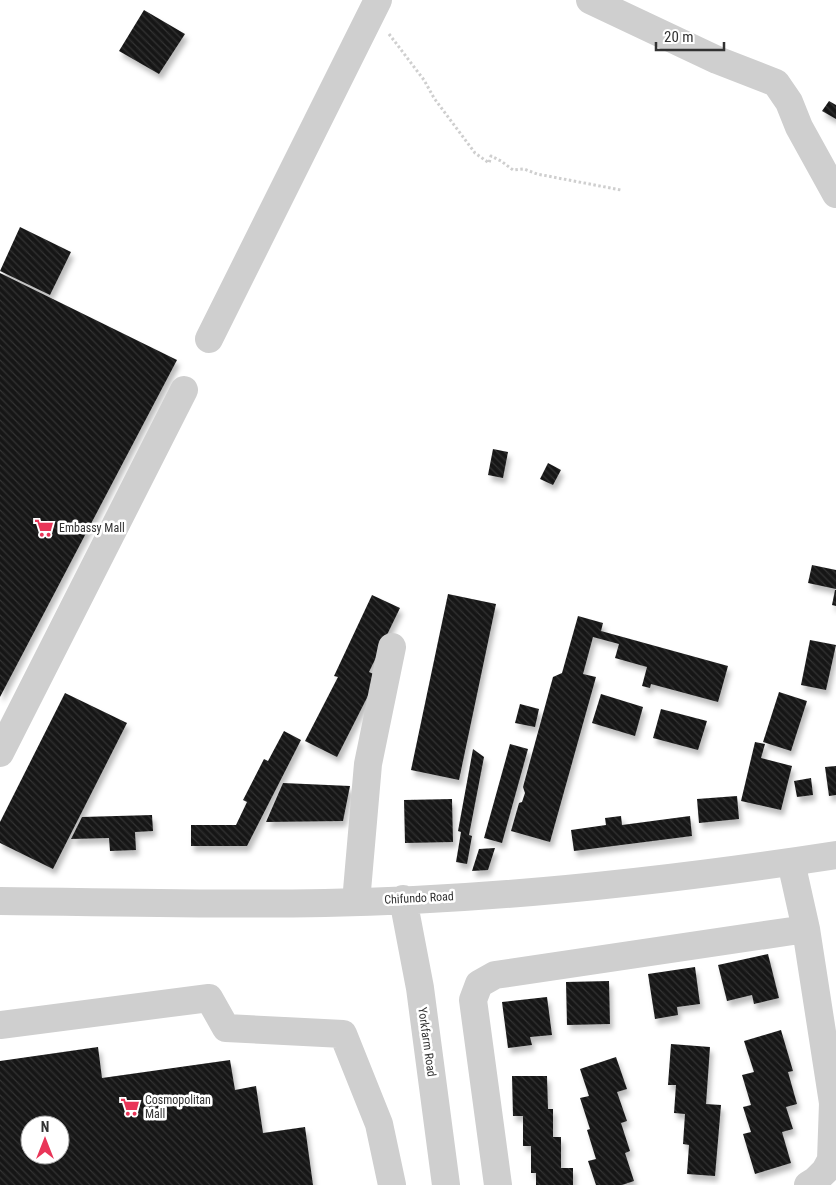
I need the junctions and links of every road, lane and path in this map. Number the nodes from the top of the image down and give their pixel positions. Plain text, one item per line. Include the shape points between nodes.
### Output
1 (590, 0) edge
2 (376, 4) edge
3 (621, 190) dead end
4 (836, 194) edge
5 (210, 339) dead end
6 (184, 390) dead end
7 (392, 647) dead end
8 (0, 753) edge
9 (836, 855) edge
10 (791, 862) junction
11 (403, 899) junction
12 (0, 901) edge
13 (356, 902) junction
14 (806, 930) junction
15 (0, 1025) edge
16 (392, 1185) edge
17 (446, 1185) edge
18 (498, 1185) edge
19 (808, 1185) edge

1 - 4 street via 717,60 776,83
2 - 3 path via 392,39 475,153 489,163 491,156 513,170 524,169
2 - 5 street
6 - 8 street
7 - 13 street via 368,764
9 - 10 street, Chifundo Road
10 - 11 street, Chifundo Road via 613,885
10 - 14 street
11 - 13 street, Chifundo Road
11 - 17 street, Yorkfarm Road via 420,988
12 - 13 street, Chifundo Road
14 - 18 street via 495,975 479,984 473,1000
14 - 19 street via 833,1103 831,1160 820,1176
15 - 16 street via 209,998 226,1028 343,1034 379,1124

